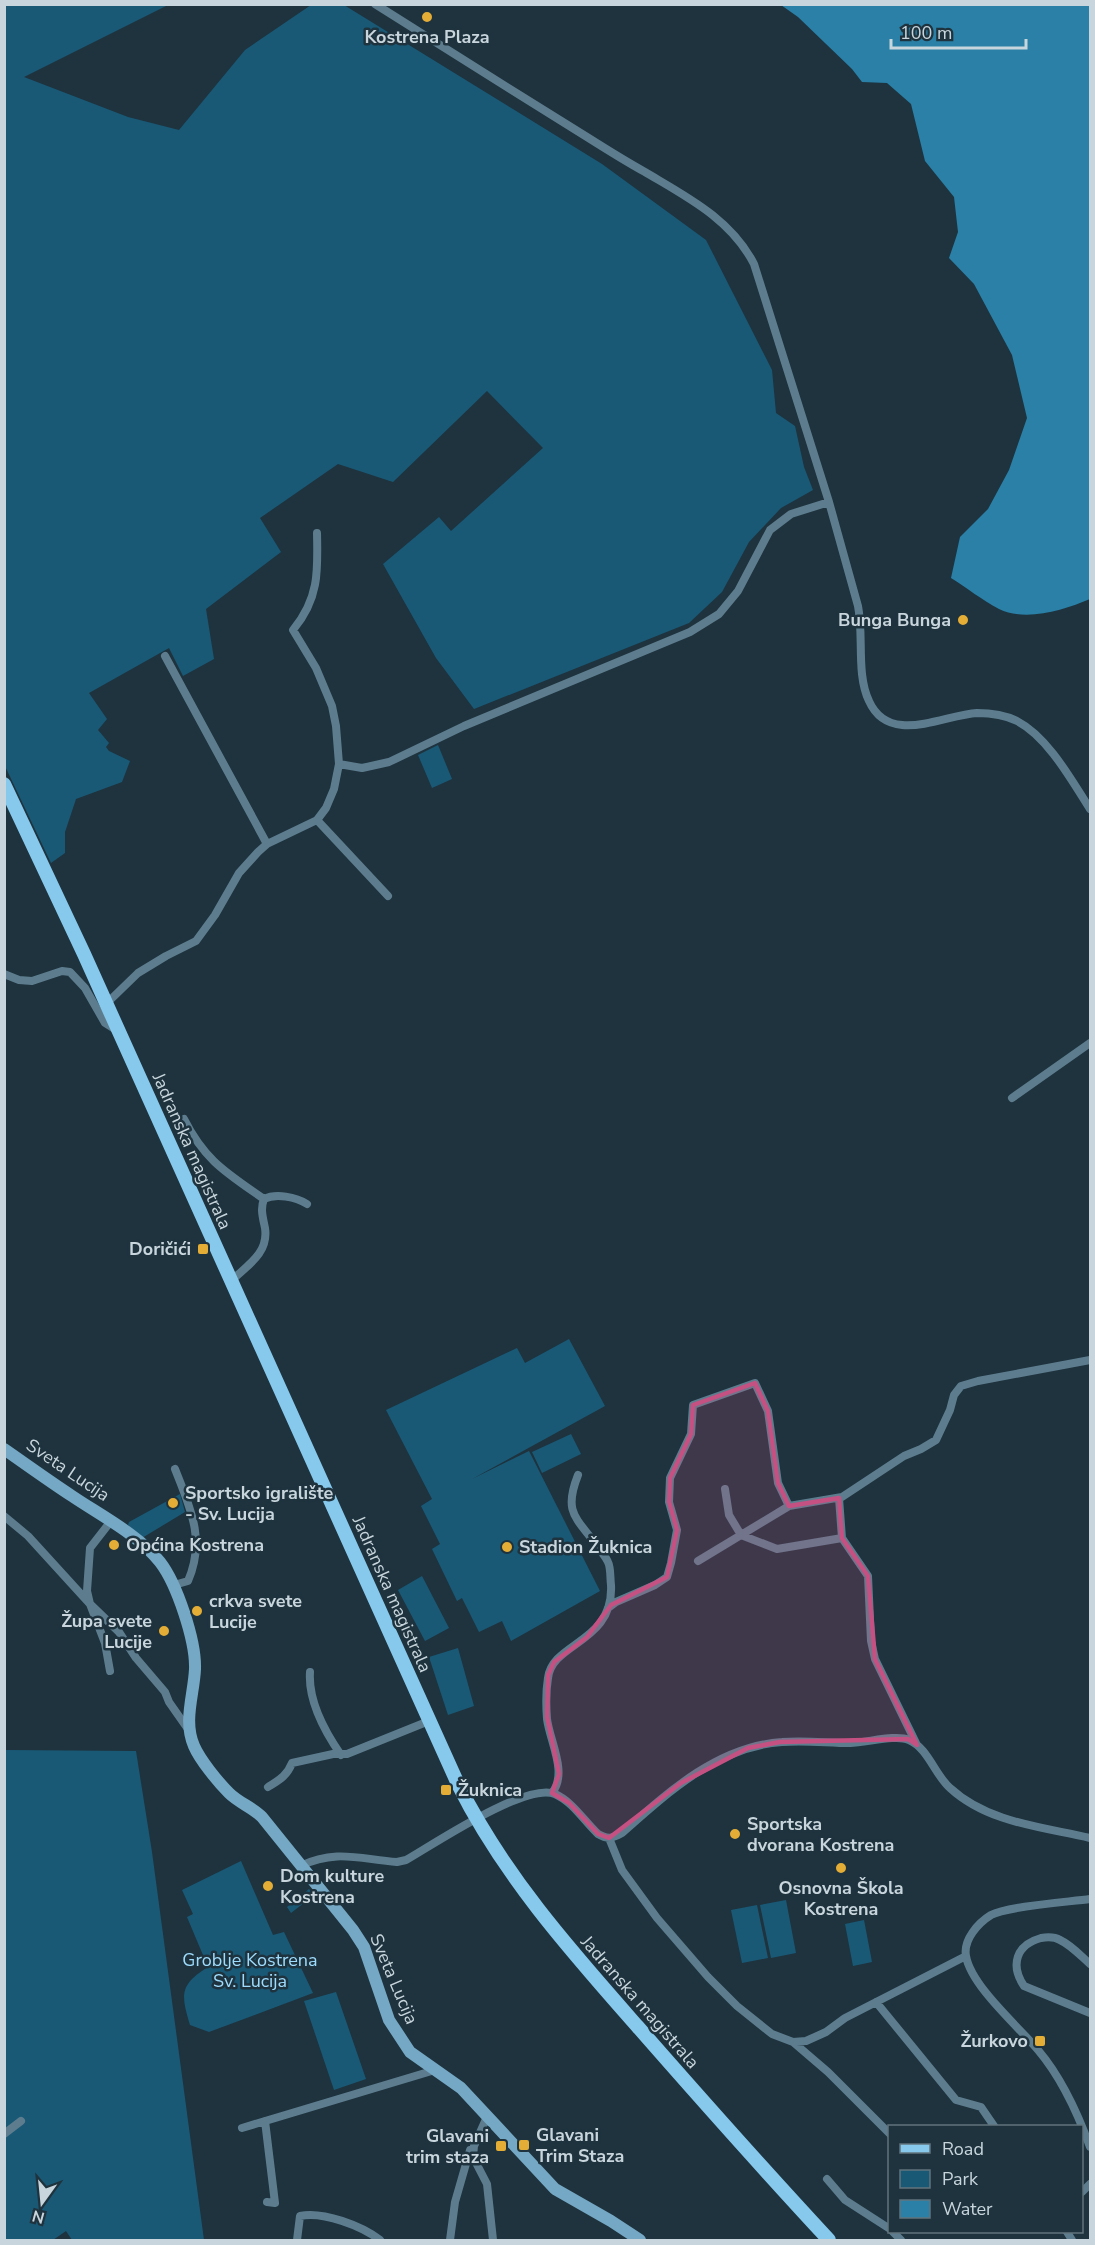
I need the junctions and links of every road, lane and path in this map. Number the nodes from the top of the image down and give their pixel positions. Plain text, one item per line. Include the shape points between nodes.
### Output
1 (375, 4) edge
2 (830, 502) junction
3 (317, 533) dead end
4 (165, 656) dead end
5 (339, 764) junction
6 (4, 784) edge
7 (1090, 809) edge
8 (317, 820) junction
9 (267, 844) junction
10 (388, 896) dead end
11 (4, 974) edge
12 (106, 1004) junction
13 (118, 1031) junction
14 (1090, 1043) edge
15 (1012, 1098) dead end
16 (184, 1119) dead end
17 (264, 1199) junction
18 (307, 1204) dead end
19 (230, 1282) junction
20 (1090, 1360) edge
21 (4, 1449) edge
22 (174, 1469) dead end
23 (578, 1475) dead end
24 (725, 1489) dead end
25 (839, 1498) junction
26 (789, 1506) junction
27 (4, 1516) edge
28 (111, 1521) junction
29 (741, 1535) junction
30 (842, 1538) junction
31 (698, 1561) dead end
32 (174, 1585) junction
33 (90, 1604) junction
34 (608, 1608) junction
35 (110, 1671) dead end
36 (310, 1672) dead end
37 (429, 1721) junction
38 (190, 1733) junction
39 (917, 1745) junction
40 (341, 1755) junction
41 (268, 1787) dead end
42 (552, 1793) junction
43 (476, 1820) junction
44 (609, 1838) junction
45 (1090, 1838) edge
46 (300, 1866) junction
47 (1090, 1899) edge
48 (966, 1956) junction
49 (1090, 1964) edge
50 (876, 2002) junction
51 (1090, 2013) edge
52 (793, 2042) junction
53 (435, 2070) junction
54 (487, 2117) junction
55 (21, 2121) dead end
56 (266, 2121) junction
57 (993, 2125) edge
58 (1082, 2125) edge
59 (1083, 2126) edge
60 (242, 2128) dead end
61 (888, 2132) edge
62 (4, 2134) edge
63 (1090, 2147) edge
64 (827, 2179) dead end
65 (267, 2202) dead end
66 (888, 2228) edge
67 (297, 2241) edge
68 (380, 2241) edge
69 (450, 2241) edge
70 (493, 2241) edge
71 (640, 2241) edge
72 (829, 2241) edge

1 - 2 street via 710,212 733,232 754,264
2 - 5 street via 791,514 770,530 738,591 719,614 690,632 464,726 388,762 362,768
2 - 7 street via 861,623 865,692 876,713 903,726 975,713 1019,722 1045,744
3 - 5 street via 315,591 293,630 310,655 332,706
4 - 9 street
5 - 8 street via 334,789
6 - 12 main road, Jadranska magistrala
8 - 9 street
8 - 10 street
9 - 12 street via 239,873 196,941 138,973
11 - 13 street via 32,981 70,972 85,988 105,1023
12 - 13 main road, Jadranska magistrala
13 - 19 main road, Jadranska magistrala
14 - 15 street
16 - 17 street via 195,1141 216,1165
17 - 18 street via 294,1198
17 - 19 street via 264,1245 255,1261
19 - 37 main road, Jadranska magistrala
20 - 25 street via 961,1386 936,1440
21 - 28 street, Sveta Lucija
22 - 32 street via 197,1535 193,1571 188,1581
23 - 34 street via 570,1500 571,1512 608,1562
24 - 29 street via 729,1515
25 - 26 street
25 - 30 street
26 - 29 street
26 - 34 street via 778,1483 768,1411 755,1383 693,1405 690,1434 670,1478 669,1502 676,1530 666,1577
27 - 33 street, Sveta Lucija via 28,1536
28 - 32 street, Sveta Lucija via 160,1562
28 - 33 street, Sveta Lucija via 88,1554
29 - 30 street via 777,1549
29 - 31 street
30 - 39 street via 868,1576 875,1659
32 - 38 street, Sveta Lucija via 195,1652
33 - 35 street, Sveta Lucija via 105,1643
33 - 38 street, Sveta Lucija via 119,1632 165,1692
34 - 42 street via 606,1617 554,1662 548,1676 547,1717 559,1774
36 - 40 street via 318,1713
37 - 40 street
37 - 43 main road, Jadranska magistrala
38 - 46 street, Sveta Lucija via 199,1756 229,1794 254,1809
39 - 44 street via 908,1739 780,1742 748,1748 714,1762 681,1783 622,1833
39 - 45 street via 951,1789 972,1804 996,1816
40 - 41 street via 292,1763 289,1771
42 - 43 street via 541,1791 524,1796
42 - 44 street via 569,1803 598,1834
43 - 46 street via 406,1860 337,1855
43 - 72 main road, Jadranska magistrala via 554,1932
44 - 52 street via 622,1870 708,1977 772,2034
46 - 53 street, Sveta Lucija via 364,1947 389,2020 401,2040 410,2052
47 - 48 street via 993,1914 978,1924 968,1941
48 - 50 street
48 - 58 street via 974,1975 994,2002 1058,2078
49 - 51 street via 1059,1939 1047,1937 1028,1943 1020,1951 1016,1965 1024,1986
50 - 52 street via 826,2032
50 - 57 street via 956,2100 981,2107
52 - 61 street
53 - 54 street, Sveta Lucija via 461,2088
53 - 56 street
54 - 69 street via 472,2144 455,2202
54 - 70 street via 473,2157 487,2184
54 - 71 street, Sveta Lucija via 555,2189
55 - 62 street
56 - 60 street
56 - 65 street via 275,2203
59 - 63 street
64 - 66 street via 845,2200
67 - 68 street via 300,2216 309,2214 350,2224

